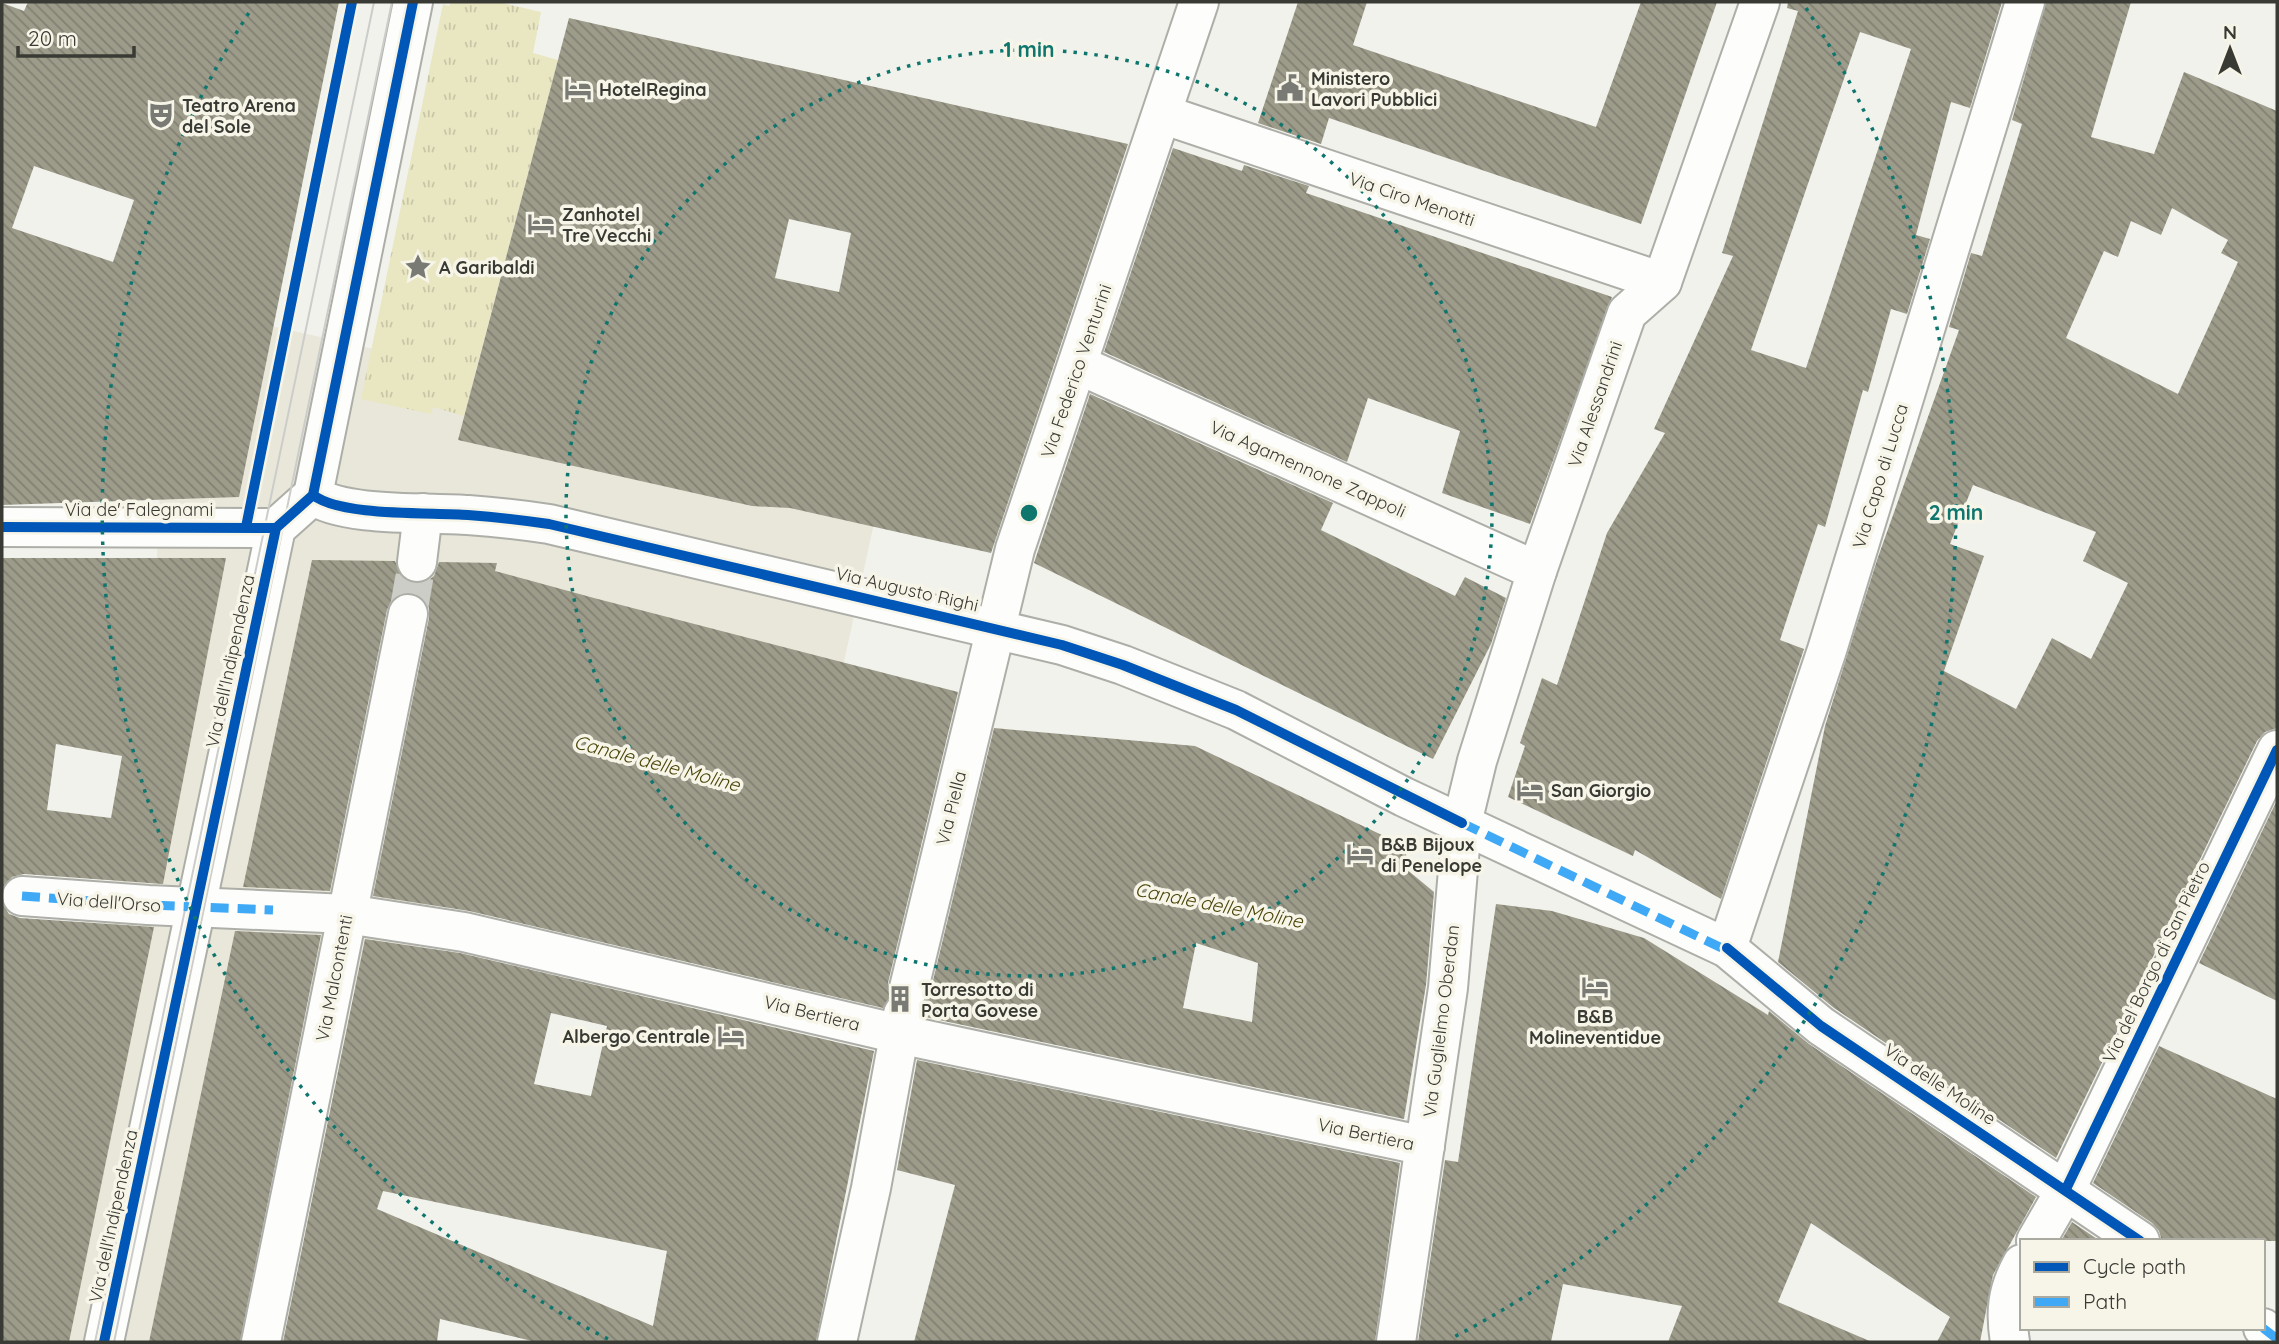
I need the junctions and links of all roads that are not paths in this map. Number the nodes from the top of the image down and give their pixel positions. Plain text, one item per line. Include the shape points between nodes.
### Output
1 (413, 2) edge
2 (1199, 2) edge
3 (1760, 2) edge
4 (2025, 2) edge
5 (1162, 114) junction
6 (1662, 282) junction
7 (1079, 365) junction
8 (313, 495) junction
9 (424, 513) junction
10 (2, 527) edge
11 (276, 527) junction
12 (417, 562) tunnel mouth
13 (1537, 571) junction
14 (408, 614) tunnel mouth
15 (996, 629) junction
16 (2277, 750) edge
17 (1462, 823) junction
18 (22, 896) dead end
19 (196, 906) junction
20 (347, 914) junction
21 (1727, 948) junction
22 (903, 1012) junction
23 (1425, 1146) junction
24 (2066, 1189) junction
25 (2037, 1239) edge
26 (2137, 1239) edge
27 (2020, 1268) edge
28 (104, 1342) edge
29 (261, 1342) edge
30 (837, 1342) edge
31 (1396, 1342) edge
32 (2010, 1342) edge

1 - 8 street
2 - 5 street, Via Federico Venturini
3 - 6 street, Via Alessandrini
4 - 21 street, Via Capo di Lucca via 1827,650
5 - 6 street, Via Ciro Menotti
5 - 7 street, Via Federico Venturini
6 - 13 street, Via Alessandrini via 1627,313
7 - 13 street, Via Agamennone Zappoli
7 - 15 street, Via Federico Venturini via 1015,549
8 - 9 street, Via Augusto Righi via 337,505
8 - 11 street
9 - 12 street
9 - 15 street, Via Augusto Righi via 549,524
10 - 11 street, Via de' Falegnami
11 - 19 street, Via dell'Indipendenza
13 - 17 street, Via Alessandrini
14 - 20 street, Via Malcontenti
15 - 17 street, Via Augusto Righi via 1062,645 1179,686
15 - 22 street, Via Piella
16 - 24 street, Via del Borgo di San Pietro
17 - 21 street, Via delle Moline
17 - 23 street, Via Guglielmo Oberdan via 1448,988
18 - 19 street, Via dell'Orso
19 - 20 street, Via Bertiera
19 - 28 street, Via dell'Indipendenza
20 - 22 street, Via Bertiera
20 - 29 street, Via Malcontenti
21 - 24 street, Via delle Moline via 1821,1026
22 - 23 street, Via Bertiera
22 - 30 street, Via Piella
23 - 31 street, Via Guglielmo Oberdan
24 - 25 street, Via del Borgo di San Pietro
24 - 26 street, Via delle Moline
27 - 32 street via 2006,1304

